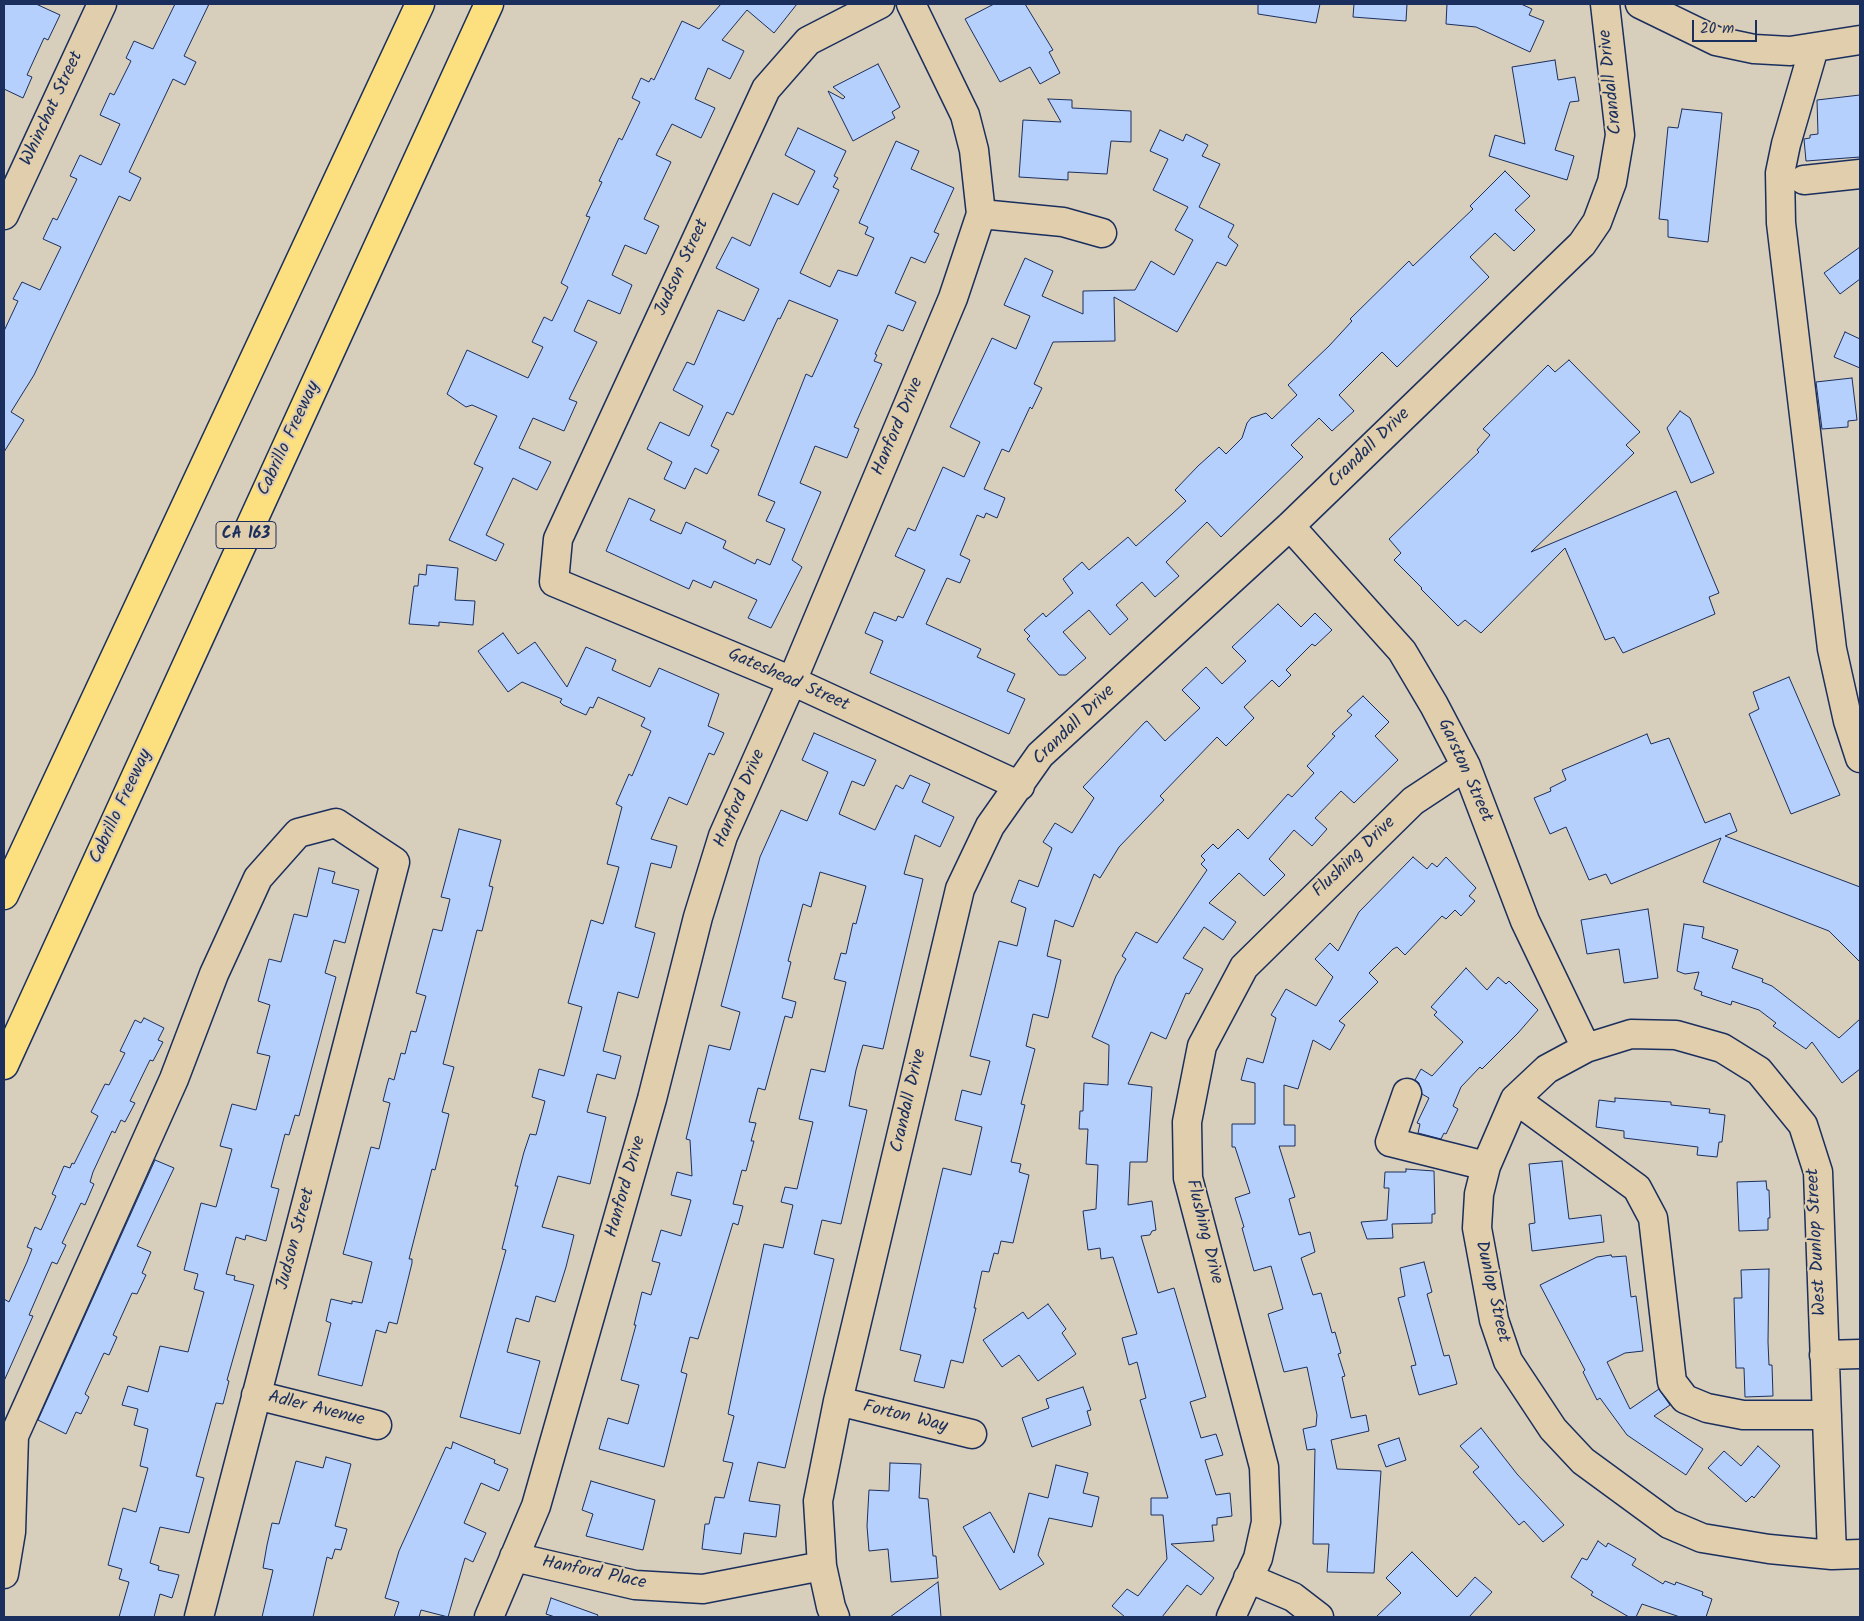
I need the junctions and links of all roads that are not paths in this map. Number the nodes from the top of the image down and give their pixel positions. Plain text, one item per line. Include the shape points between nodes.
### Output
1 (102, 4) edge
2 (420, 4) edge
3 (489, 4) edge
4 (880, 4) edge
5 (911, 4) edge
6 (1605, 4) edge
7 (1640, 4) edge
8 (1860, 40) edge
9 (1814, 48) junction
10 (1860, 174) edge
11 (1804, 180) dead end
12 (981, 214) junction
13 (4, 215) edge
14 (1102, 233) dead end
15 (1290, 526) junction
16 (554, 582) joint
17 (792, 682) junction
18 (1860, 758) edge
19 (1466, 766) junction
20 (1020, 786) junction
21 (4, 895) edge
22 (1586, 1048) junction
23 (4, 1065) edge
24 (1407, 1093) dead end
25 (1515, 1099) junction
26 (1486, 1166) junction
27 (1860, 1354) edge
28 (1824, 1355) junction
29 (256, 1395) junction
30 (838, 1401) junction
31 (1827, 1415) junction
32 (377, 1425) dead end
33 (972, 1434) dead end
34 (1860, 1554) edge
35 (1832, 1555) junction
36 (514, 1557) junction
37 (822, 1566) junction
38 (4, 1574) edge
39 (1248, 1578) junction
40 (199, 1617) edge
41 (489, 1617) edge
42 (835, 1617) edge
43 (1231, 1617) edge
44 (1319, 1617) edge

1 - 13 street, Whinchat Street
2 - 21 highway
3 - 23 highway, Cabrillo Freeway / CA 163
4 - 16 street, Judson Street via 808,41 766,88 558,539
5 - 12 street, Hanford Drive via 965,115 974,150
6 - 15 street, Crandall Drive via 1620,135 1612,182 1597,222 1575,250
7 - 9 street via 1716,41 1754,49 1790,51
8 - 9 street
9 - 18 street via 1780,173 1781,223 1832,649
10 - 11 street
12 - 14 street via 1063,222
12 - 17 street, Hanford Drive via 953,298
15 - 19 street, Garston Street via 1402,651
15 - 20 street, Crandall Drive via 1040,755
16 - 17 street, Gateshead Street
17 - 20 street, Gateshead Street
17 - 36 street, Hanford Drive via 723,836 538,1497
19 - 22 street, Garston Street via 1525,921
19 - 39 street, Flushing Drive via 1413,801 1244,967 1202,1046 1187,1122 1188,1178 1264,1467 1266,1522 1258,1558
20 - 30 street, Crandall Drive via 990,826 960,889
22 - 25 street, Dunlop Street via 1547,1069
22 - 28 street, West Dunlop Street via 1631,1034 1676,1035 1722,1048 1758,1071 1803,1126 1818,1172
24 - 26 street via 1390,1142
25 - 26 street, Dunlop Street
25 - 31 street via 1637,1188 1653,1218 1672,1382 1685,1400 1743,1415
26 - 35 street, Dunlop Street via 1479,1194 1477,1228 1494,1320 1508,1361 1552,1429 1583,1461 1669,1524 1702,1538
27 - 28 street
28 - 31 street, West Dunlop Street
29 - 32 street, Adler Avenue
29 - 38 street, Judson Street via 395,862 336,823 298,833 258,878 214,974 174,1079 14,1436 11,1532
29 - 40 street, Judson Street
30 - 33 street, Forton Way
30 - 37 street, Crandall Drive via 818,1501
31 - 35 street, West Dunlop Street
34 - 35 street, Dunlop Street
36 - 37 street, Hanford Place via 635,1585 703,1590
36 - 41 street, Hanford Drive
37 - 42 street, Crandall Drive
39 - 43 street, Flushing Drive
39 - 44 street via 1293,1597

